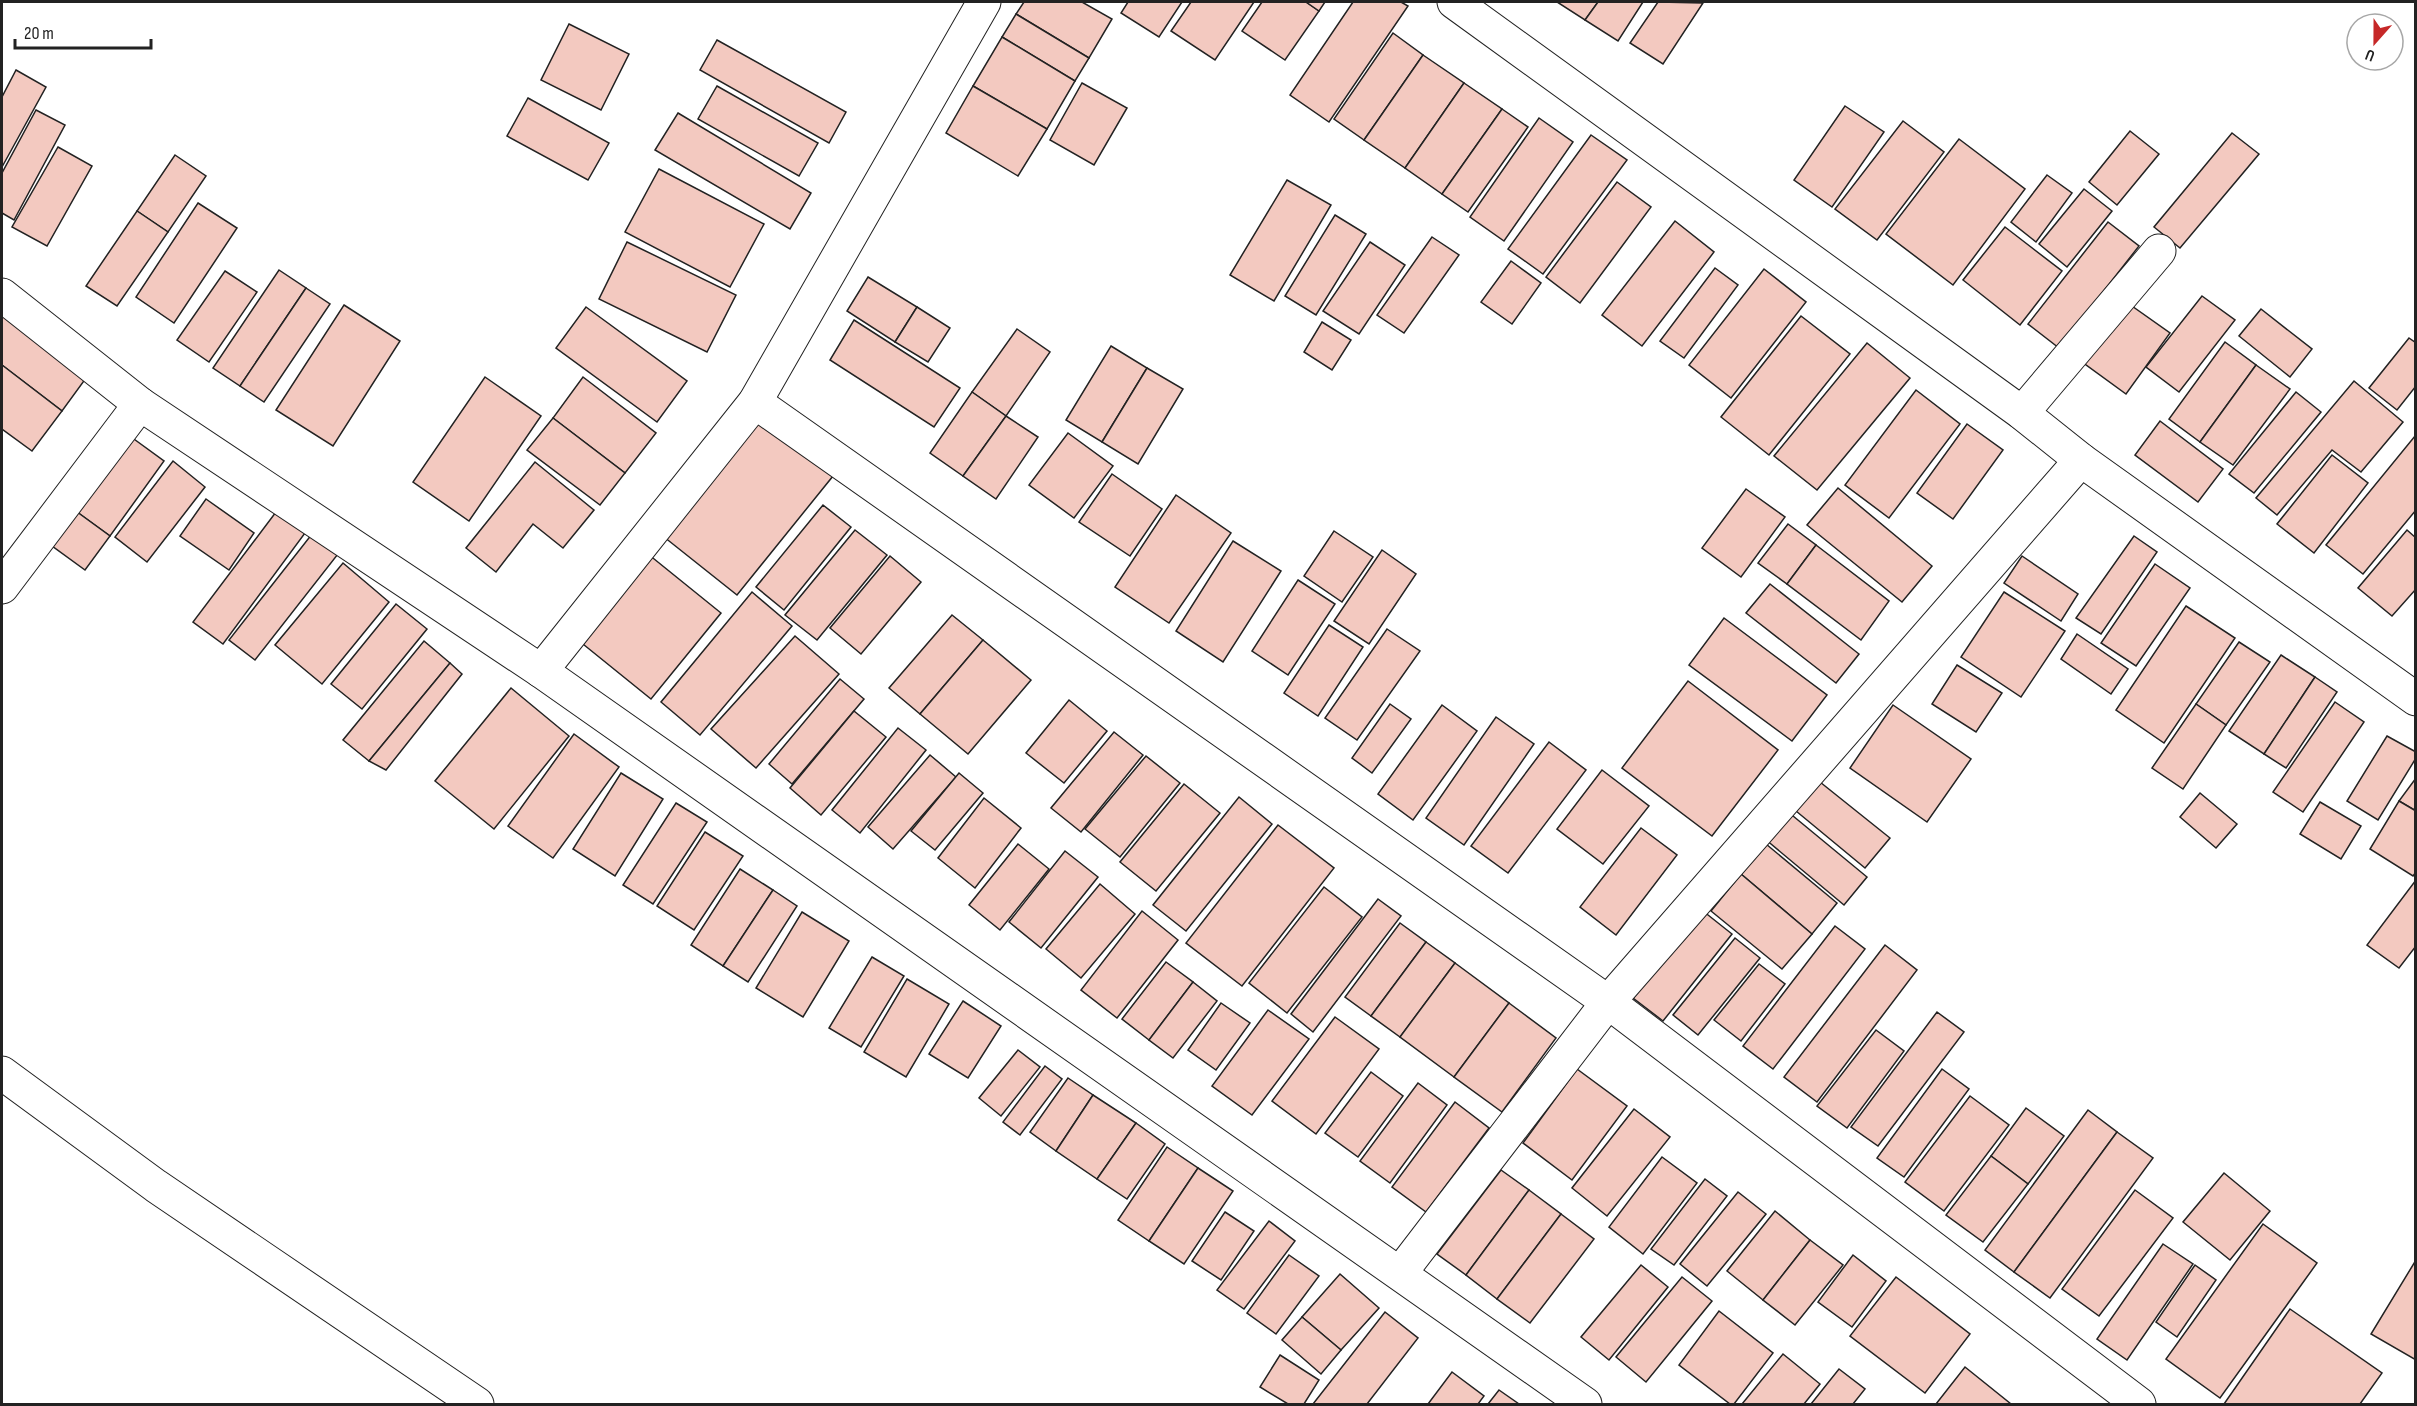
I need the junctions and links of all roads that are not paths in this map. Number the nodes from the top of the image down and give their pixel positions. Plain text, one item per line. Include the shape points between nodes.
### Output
1 (984, 2) edge
2 (1454, 2) edge
3 (2159, 251) dead end
4 (2, 295) edge
5 (755, 402) junction
6 (140, 404) junction
7 (2022, 413) junction
8 (2081, 460) junction
9 (2, 587) edge
10 (541, 671) junction
11 (2415, 699) edge
12 (1608, 1002) junction
13 (2, 1073) edge
14 (1401, 1272) junction
15 (477, 1404) edge
16 (1585, 1404) edge
17 (2139, 1404) edge

1 - 5 street
2 - 7 street
3 - 7 street
4 - 6 street
5 - 10 street
5 - 12 street
6 - 9 street
6 - 10 street
7 - 8 street
8 - 11 street
8 - 12 street
10 - 14 street
12 - 14 street
12 - 17 street
13 - 15 street via 156,1186
14 - 16 street

